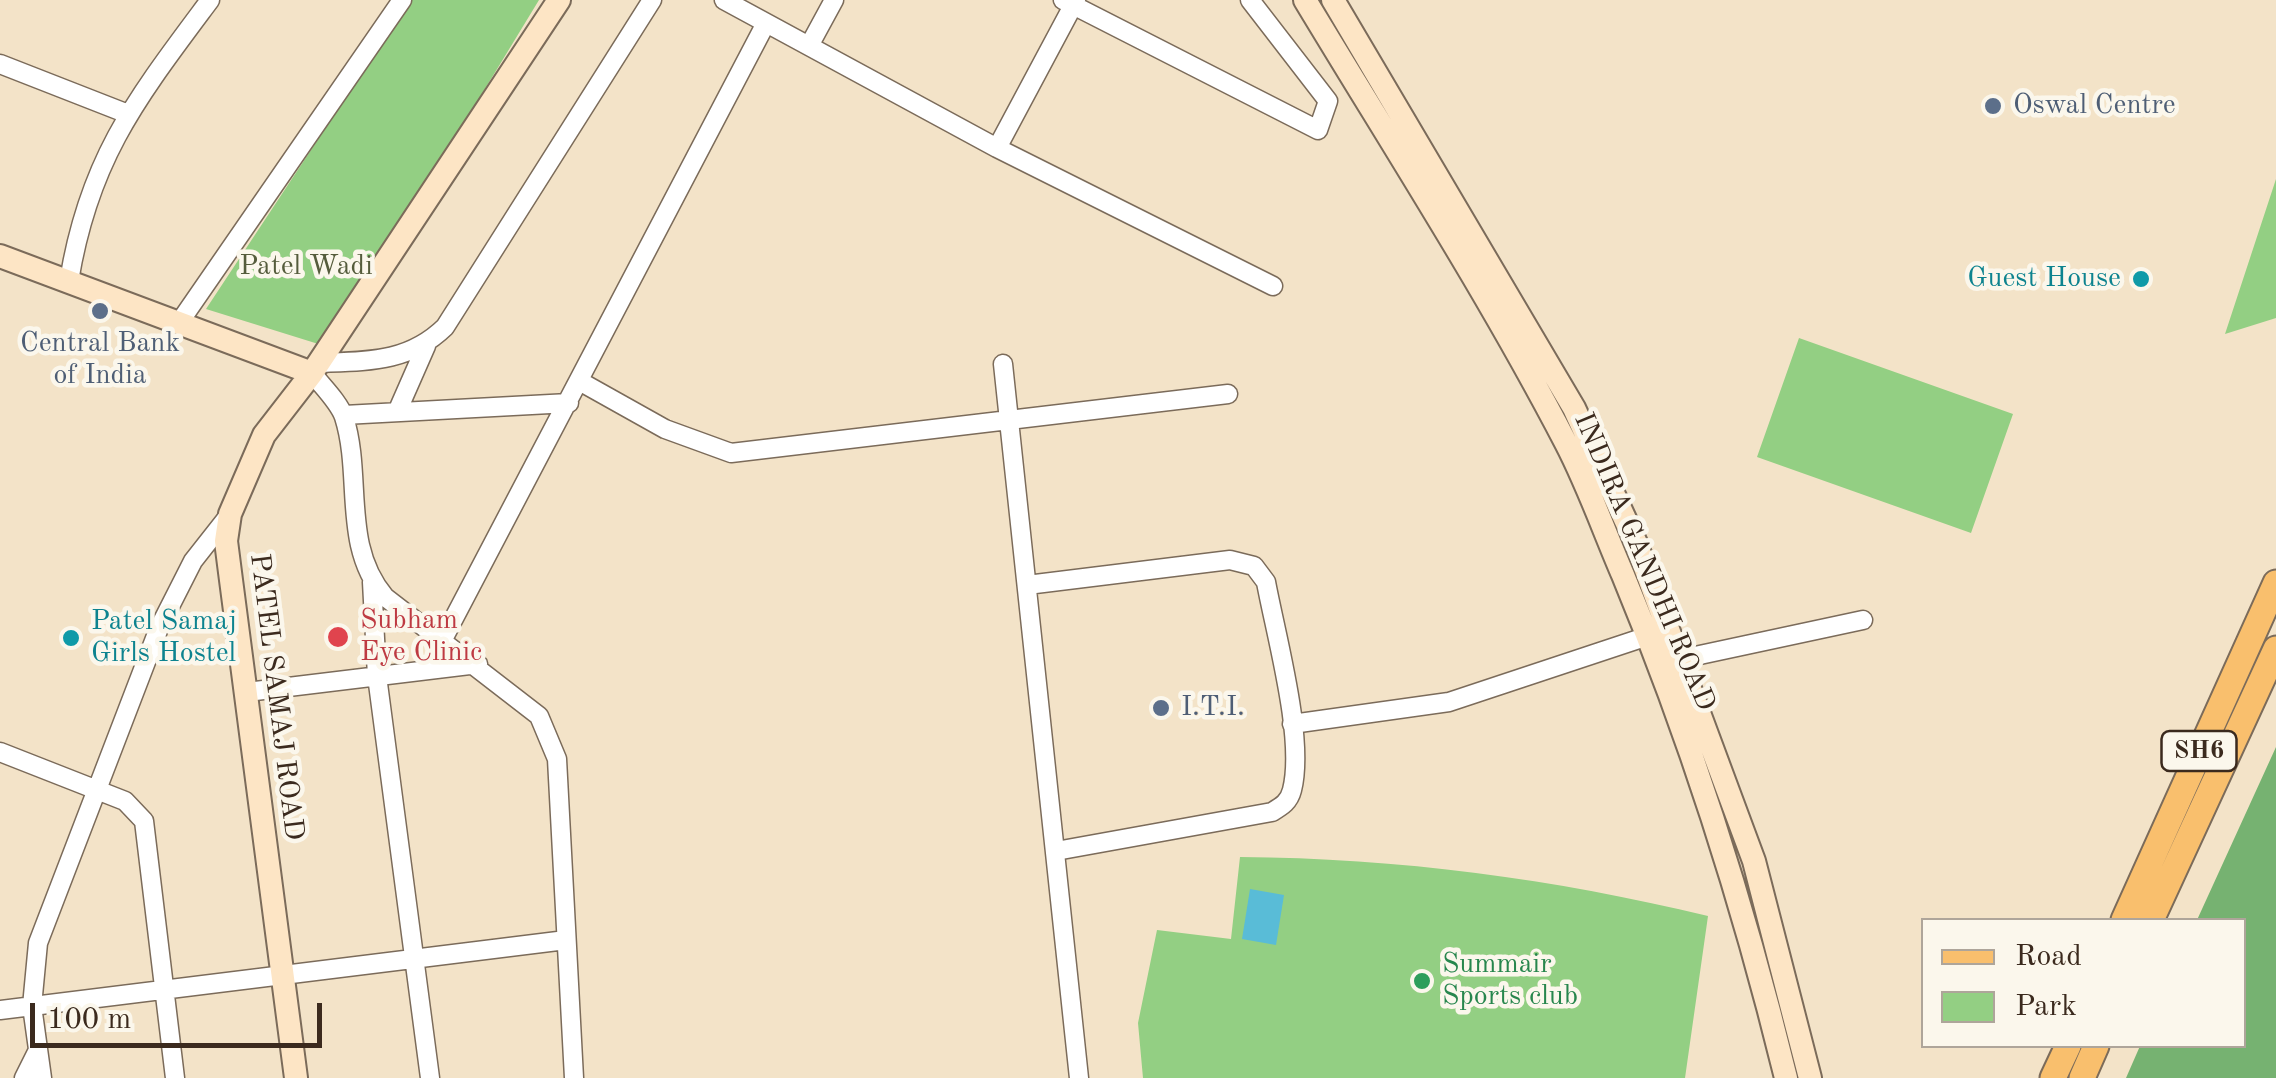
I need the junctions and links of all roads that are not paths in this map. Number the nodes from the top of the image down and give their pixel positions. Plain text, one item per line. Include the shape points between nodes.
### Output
1 (210, 0) edge
2 (402, 0) edge
3 (559, 0) edge
4 (652, 0) edge
5 (724, 0) edge
6 (834, 0) edge
7 (1250, 0) edge
8 (1304, 0) edge
9 (1333, 0) edge
10 (1071, 2) edge
11 (766, 23) junction
12 (809, 46) junction
13 (0, 64) edge
14 (128, 114) junction
15 (997, 148) junction
16 (0, 256) edge
17 (70, 282) junction
18 (1273, 286) dead end
19 (179, 323) junction
20 (426, 345) junction
21 (1004, 364) dead end
22 (314, 368) junction
23 (580, 382) junction
24 (1228, 394) dead end
25 (569, 403) junction
26 (397, 412) junction
27 (344, 414) junction
28 (1010, 421) junction
29 (230, 514) junction
30 (372, 581) junction
31 (2276, 583) edge
32 (1027, 586) junction
33 (1863, 620) dead end
34 (1648, 636) junction
35 (442, 641) junction
36 (2276, 649) edge
37 (1682, 658) junction
38 (478, 664) junction
39 (377, 676) junction
40 (246, 692) junction
41 (1292, 724) junction
42 (0, 752) edge
43 (96, 790) junction
44 (1056, 852) junction
45 (2125, 918) edge
46 (2151, 918) edge
47 (566, 940) junction
48 (414, 958) junction
49 (281, 974) junction
50 (164, 989) junction
51 (32, 1006) junction
52 (0, 1010) edge
53 (2067, 1048) edge
54 (2095, 1048) edge
55 (38, 1050) junction
56 (24, 1078) edge
57 (42, 1078) edge
58 (175, 1078) edge
59 (296, 1078) edge
60 (430, 1078) edge
61 (574, 1078) edge
62 (1078, 1078) edge
63 (1786, 1078) edge
64 (1810, 1078) edge
65 (2053, 1078) edge
66 (2082, 1078) edge

1 - 14 street
2 - 19 street
3 - 22 main road, PATEL SAMAJ ROAD
4 - 20 street via 445,327
5 - 11 street
6 - 12 street
7 - 10 street via 1328,101 1318,130
8 - 34 main road, INDIRA GANDHI ROAD via 1568,445
9 - 37 main road, INDIRA GANDHI ROAD via 1574,408
10 - 15 street
11 - 12 street
11 - 23 street
12 - 15 street
13 - 14 street
14 - 17 street via 93,179
15 - 18 street
16 - 17 main road
17 - 19 main road
19 - 22 main road
20 - 22 street via 378,361
20 - 26 street
21 - 28 street
22 - 27 street
22 - 29 main road, PATEL SAMAJ ROAD via 264,435
23 - 25 street
23 - 28 street via 666,428 731,453
24 - 28 street
25 - 26 street
25 - 35 street
26 - 27 street
27 - 30 street via 360,559
28 - 32 street
29 - 40 main road, PATEL SAMAJ ROAD via 226,540
29 - 43 street via 193,562 158,628
30 - 35 street
30 - 39 street
31 - 45 main road, SH6
32 - 41 street via 1230,560 1254,566 1266,582
32 - 44 street
33 - 37 street
34 - 41 street via 1449,702
34 - 63 main road, INDIRA GANDHI ROAD via 1751,936
35 - 38 street
36 - 46 main road, SH6
37 - 64 main road, INDIRA GANDHI ROAD via 1754,861
38 - 39 street
38 - 47 street via 539,716 551,736
39 - 40 street
39 - 48 street
40 - 49 main road, PATEL SAMAJ ROAD
41 - 44 street via 1293,788 1272,812
42 - 43 street
43 - 50 street via 137,810 149,833
43 - 51 street via 38,943
44 - 62 street
47 - 48 street
47 - 61 street
48 - 49 street
48 - 60 street
49 - 50 street
49 - 59 main road, PATEL SAMAJ ROAD
50 - 51 street
50 - 58 street
51 - 52 street
51 - 55 street
53 - 65 main road
54 - 66 main road
55 - 56 street
55 - 57 street

